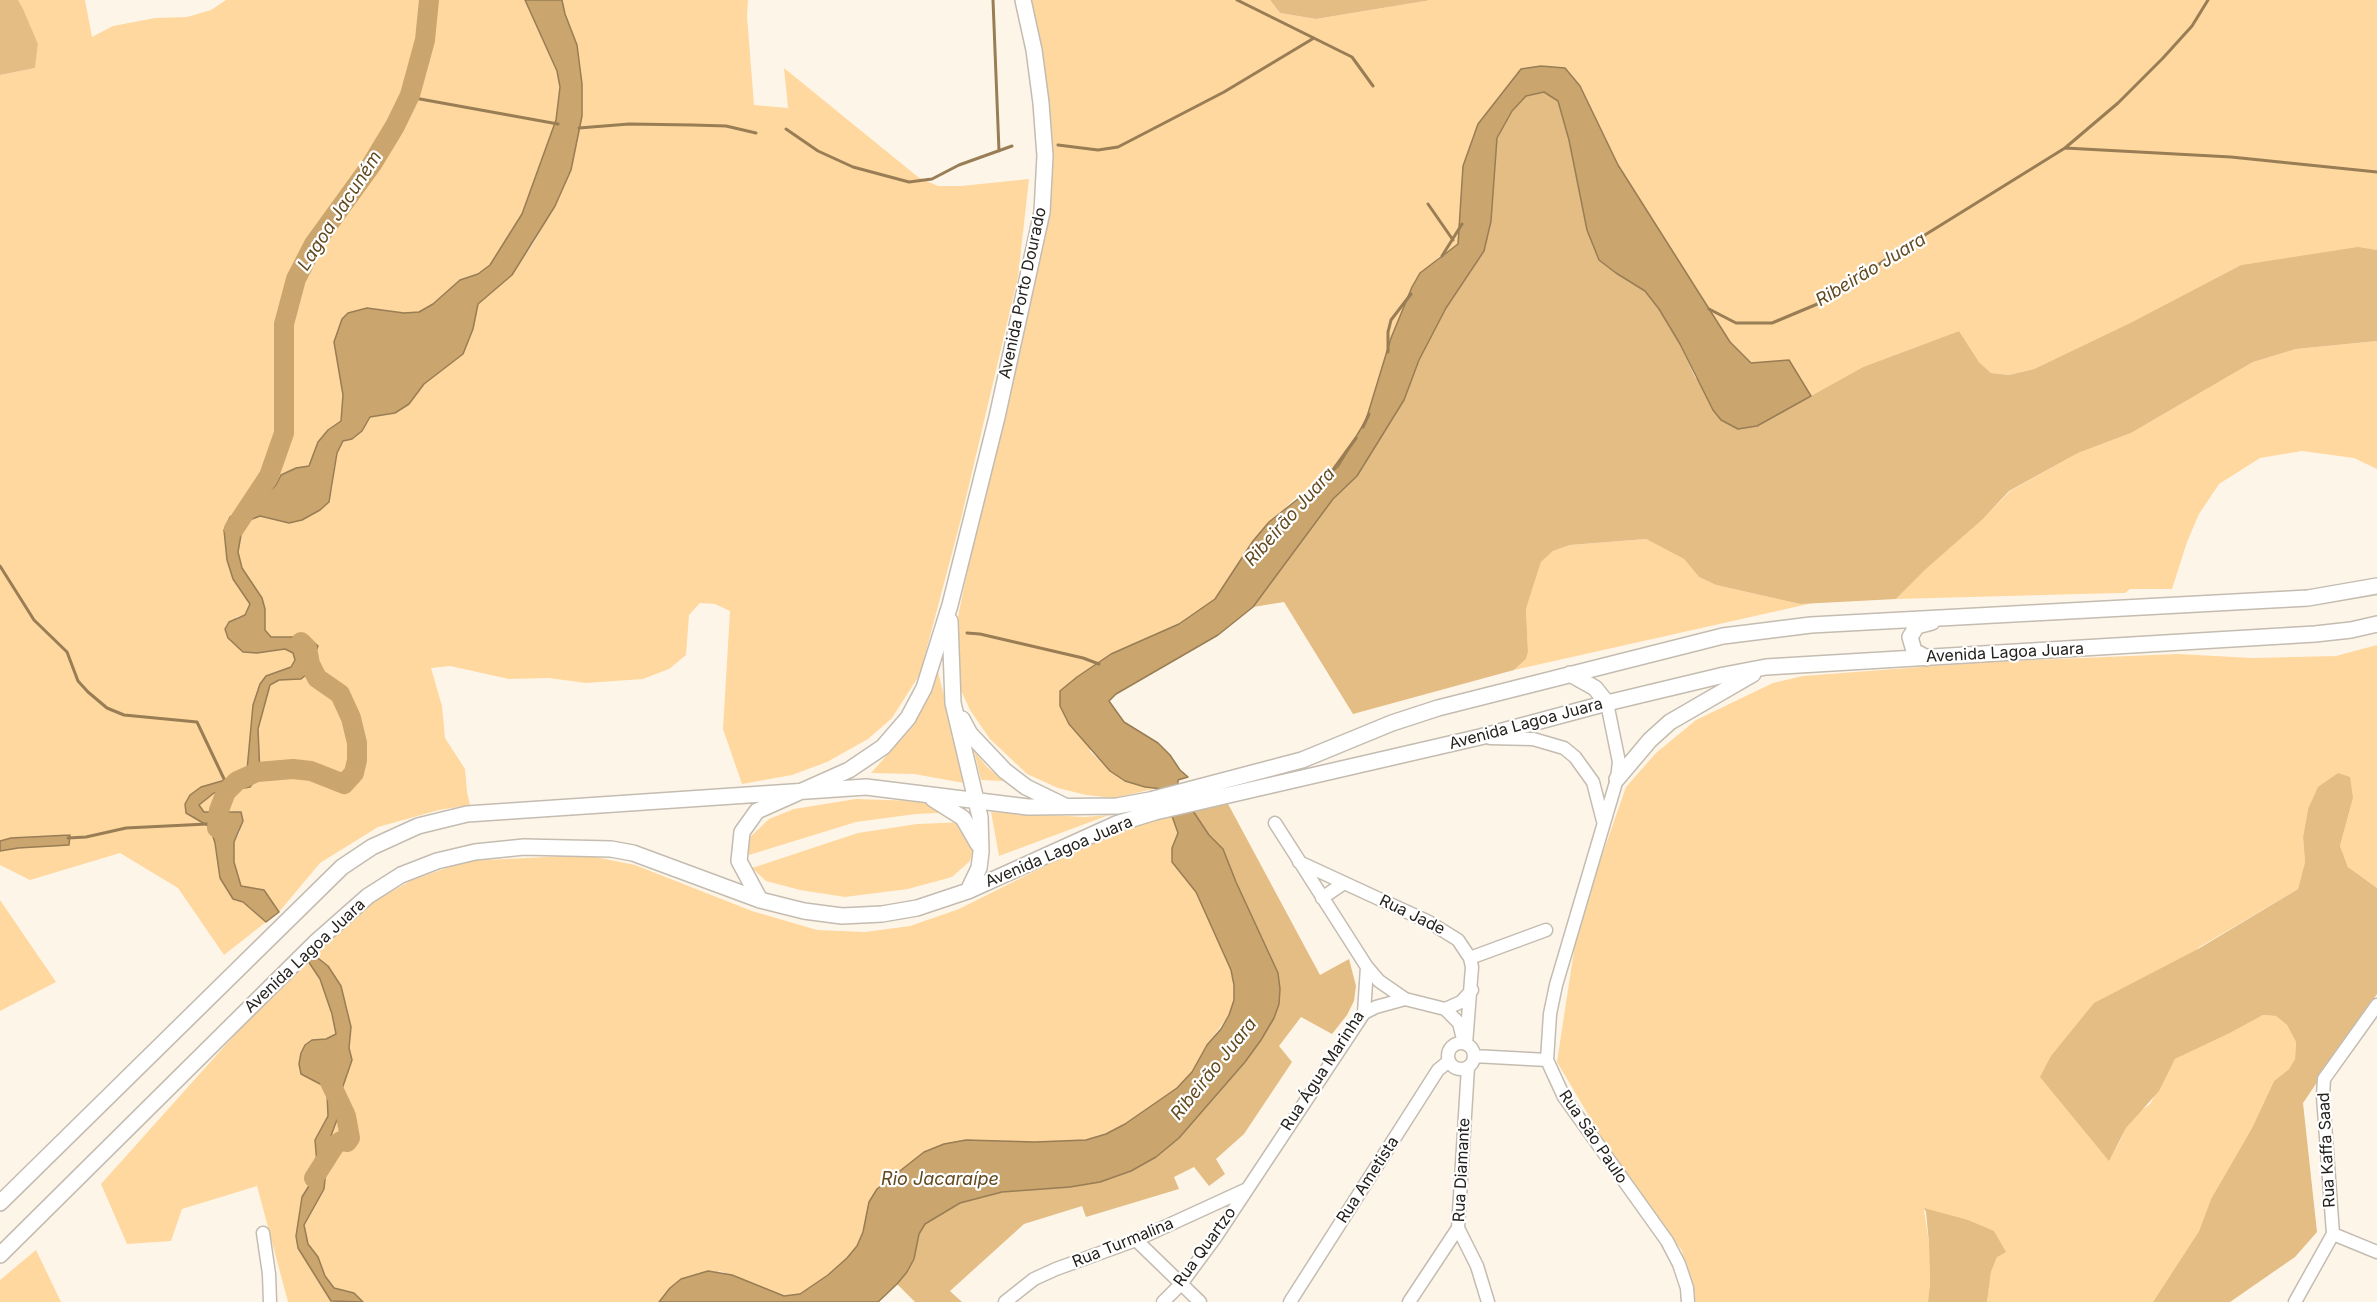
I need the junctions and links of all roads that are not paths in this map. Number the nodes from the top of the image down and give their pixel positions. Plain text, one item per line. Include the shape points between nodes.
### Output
1 (1023, 0) edge
2 (2377, 586) edge
3 (950, 605) junction
4 (1982, 615) junction
5 (2377, 624) edge
6 (1927, 657) junction
7 (1766, 667) junction
8 (1570, 674) junction
9 (953, 703) junction
10 (1606, 703) junction
11 (1480, 737) junction
12 (1617, 779) junction
13 (799, 791) junction
14 (1212, 791) junction
15 (923, 793) junction
16 (975, 801) junction
17 (1153, 806) junction
18 (1071, 808) junction
19 (1604, 821) junction
20 (1275, 823) dead end
21 (981, 852) junction
22 (1298, 862) junction
23 (1344, 883) junction
24 (968, 891) junction
25 (1322, 898) junction
26 (760, 900) junction
27 (1546, 930) dead end
28 (1470, 957) junction
29 (1367, 967) junction
30 (1472, 990) junction
31 (1406, 999) junction
32 (2377, 1005) edge
33 (1445, 1009) junction
34 (1364, 1013) junction
35 (1464, 1044) junction
36 (1474, 1056) junction
37 (1449, 1060) junction
38 (1547, 1060) junction
39 (1468, 1067) junction
40 (1245, 1190) junction
41 (0, 1203) edge
42 (1458, 1228) junction
43 (263, 1233) dead end
44 (2332, 1234) junction
45 (1136, 1240) junction
46 (2377, 1252) edge
47 (0, 1255) edge
48 (1181, 1284) junction
49 (270, 1302) edge
50 (1005, 1302) edge
51 (1163, 1302) edge
52 (1200, 1302) edge
53 (1290, 1302) edge
54 (1409, 1302) edge
55 (1488, 1302) edge
56 (1688, 1302) edge
57 (2295, 1302) edge

1 - 3 main road, Avenida Porto Dourado via 1041,104 1045,156 1042,212
2 - 4 main road, Avenida Lagoa Juara via 2308,598
3 - 9 main road
3 - 13 main road via 924,688 908,718 883,747 849,770
4 - 6 main road via 1917,626 1910,637 1911,646 1917,654
4 - 8 main road, Avenida Lagoa Juara via 1762,630
5 - 6 main road, Avenida Lagoa Juara via 2315,634
6 - 7 main road, Avenida Lagoa Juara
7 - 10 main road, Avenida Lagoa Juara
7 - 12 main road via 1670,722
8 - 10 main road via 1595,688
8 - 14 main road, Avenida Lagoa Juara via 1421,713
9 - 16 main road
9 - 18 main road via 970,734 1005,771 1026,787
10 - 11 main road, Avenida Lagoa Juara
10 - 12 street, Rua São Paulo via 1619,762
11 - 14 main road, Avenida Lagoa Juara
11 - 19 street via 1533,739 1564,748 1575,756 1593,782
12 - 19 street, Rua São Paulo
13 - 15 main road, Avenida Lagoa Juara via 866,787
13 - 26 main road via 757,811 742,832 739,861
13 - 41 main road, Avenida Lagoa Juara via 467,814 418,826 372,847 342,867
14 - 17 main road, Avenida Lagoa Juara
15 - 16 main road, Avenida Lagoa Juara
15 - 21 main road via 963,818
16 - 18 main road, Avenida Lagoa Juara
16 - 21 main road via 980,817
17 - 18 main road, Avenida Lagoa Juara
17 - 24 main road, Avenida Lagoa Juara
19 - 38 street, Rua São Paulo via 1556,985
20 - 22 street
21 - 24 main road via 979,868
22 - 23 street, Rua Jade
22 - 25 street
23 - 25 street
23 - 28 street, Rua Jade via 1448,932
24 - 26 main road, Avenida Lagoa Juara via 917,908 842,916
25 - 29 street
26 - 47 main road, Avenida Lagoa Juara via 633,853 611,849 524,847 475,852 401,875 368,896 317,941
27 - 28 street
28 - 30 street
29 - 31 street via 1379,981
29 - 34 street, Rua Água Marinha
30 - 33 street via 1461,1002
30 - 35 street
31 - 33 street
31 - 34 street
32 - 44 street, Rua Kaffa Saad via 2327,1073 2323,1087
33 - 35 street via 1459,1023
34 - 40 street, Rua Água Marinha
35 - 36 street via 1472,1048
35 - 37 street via 1453,1046
36 - 38 street
36 - 39 street
37 - 39 street via 1455,1068
37 - 53 street, Rua Ametista via 1438,1070
38 - 56 street, Rua São Paulo via 1564,1097 1667,1241 1679,1264
39 - 42 street, Rua Diamante
40 - 45 street, Rua Turmalina
40 - 48 street, Rua Quartzo
42 - 54 street
42 - 55 street, Rua Diamante via 1477,1266
43 - 49 street
44 - 46 street
44 - 57 street
45 - 48 street
45 - 50 street, Rua Turmalina via 1056,1269
48 - 51 street, Rua Quartzo
48 - 52 street

